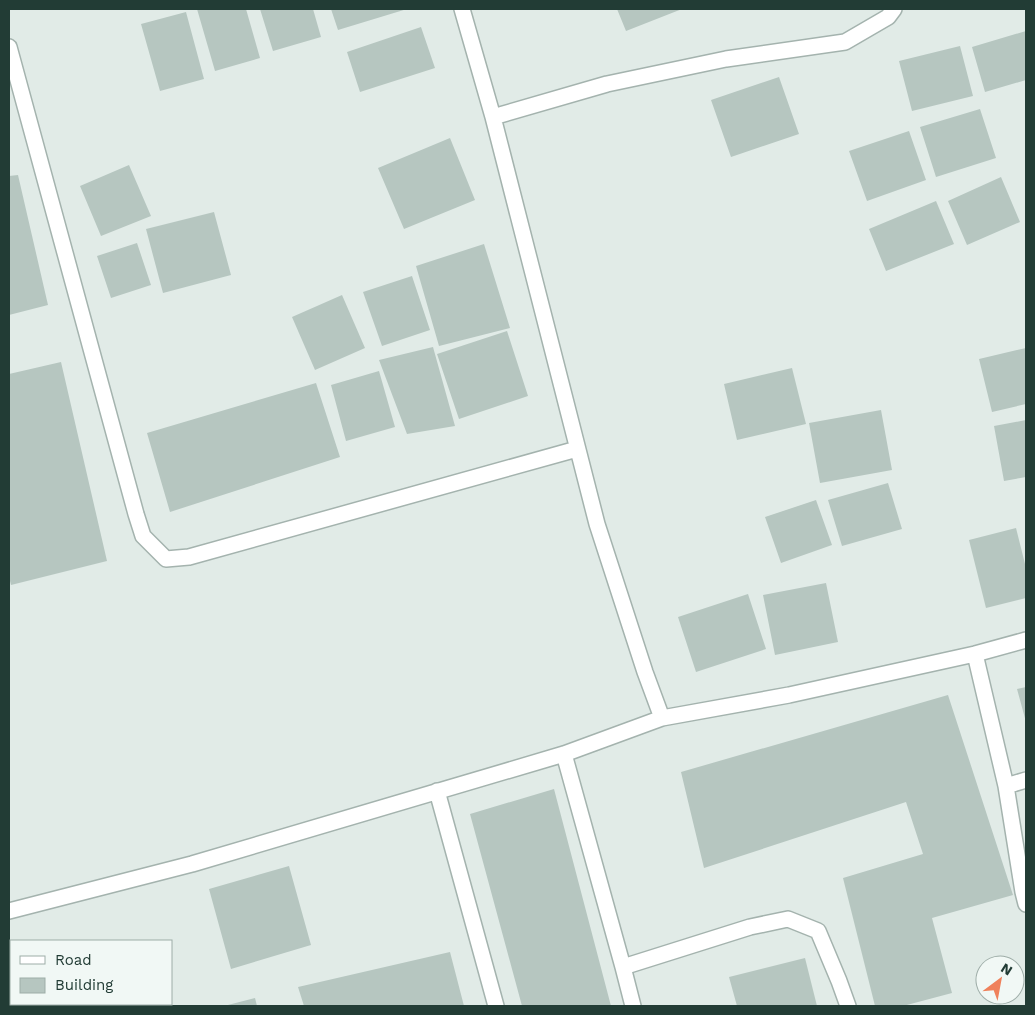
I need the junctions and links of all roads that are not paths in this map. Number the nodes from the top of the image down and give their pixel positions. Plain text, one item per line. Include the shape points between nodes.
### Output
1 (462, 9) edge
2 (894, 9) edge
3 (9, 47) edge
4 (493, 117) junction
5 (577, 449) junction
6 (1026, 640) edge
7 (975, 654) junction
8 (662, 718) junction
9 (564, 754) junction
10 (1026, 780) edge
11 (1006, 786) junction
12 (437, 791) junction
13 (1026, 904) edge
14 (9, 911) edge
15 (624, 967) junction
16 (496, 1006) edge
17 (633, 1006) edge
18 (848, 1006) edge

1 - 4 street
2 - 4 street via 845,42 726,59 616,82
3 - 5 street via 136,514 143,536 166,559 189,557
4 - 5 street
5 - 8 street via 597,524
6 - 7 street
7 - 8 street via 789,695
7 - 11 street
8 - 9 street
9 - 12 street
9 - 15 street
10 - 11 street
11 - 13 street
12 - 14 street via 192,864
12 - 16 street
15 - 17 street
15 - 18 street via 750,927 788,919 818,932

